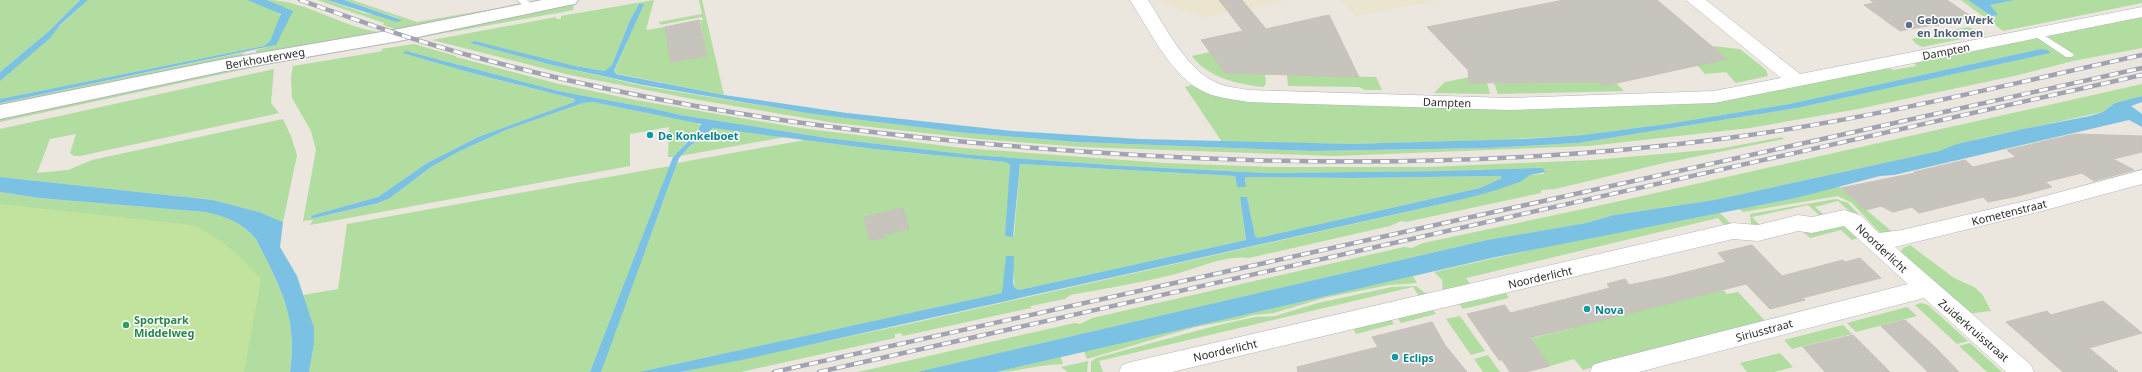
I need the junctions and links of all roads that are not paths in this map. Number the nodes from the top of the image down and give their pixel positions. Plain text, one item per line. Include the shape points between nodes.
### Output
1 (569, 0) edge
2 (1139, 0) edge
3 (1695, 0) edge
4 (527, 4) edge
5 (2142, 12) edge
6 (2036, 33) junction
7 (2070, 55) dead end
8 (1797, 81) junction
9 (0, 112) edge
10 (2142, 177) edge
11 (1874, 241) junction
12 (1926, 289) junction
13 (1130, 372) edge
14 (1602, 372) edge
15 (2022, 372) edge

1 - 4 main road, Berkhouterweg
2 - 8 street, Dampten via 1191,75 1223,92 1249,96 1510,104 1714,96
3 - 8 street
4 - 9 main road, Berkhouterweg via 399,34 225,65
5 - 6 street, Dampten
6 - 7 lane
6 - 8 street, Dampten
10 - 11 street, Kometenstraat via 1898,239
11 - 12 street, Noorderlicht
11 - 13 street, Noorderlicht via 1852,220 1844,218 1812,225 1798,223 1758,233 1733,231
12 - 14 street, Siriusstraat
12 - 15 street, Zuiderkruisstraat

